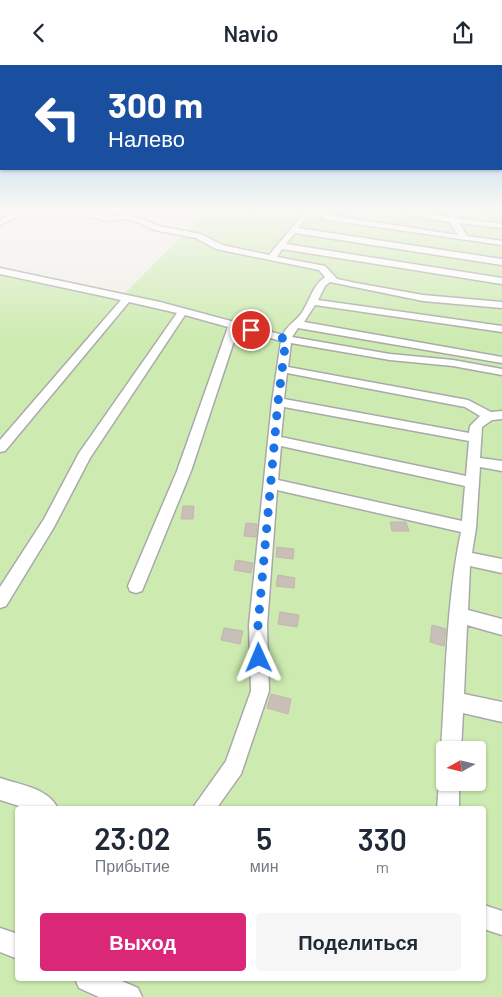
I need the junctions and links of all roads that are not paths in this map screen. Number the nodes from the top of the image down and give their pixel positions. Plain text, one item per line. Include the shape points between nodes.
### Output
1 (245, 252) edge
2 (275, 252) edge
3 (321, 252) edge
4 (440, 252) edge
5 (271, 258) junction
6 (502, 262) edge
7 (0, 271) edge
8 (330, 278) junction
9 (502, 281) edge
10 (127, 299) junction
11 (312, 302) junction
12 (502, 305) edge
13 (183, 311) junction
14 (295, 324) junction
15 (234, 325) junction
16 (502, 329) edge
17 (286, 339) junction
18 (502, 360) edge
19 (282, 369) junction
20 (502, 372) edge
21 (278, 402) junction
22 (495, 415) edge
23 (474, 438) junction
24 (275, 440) junction
25 (0, 448) edge
26 (473, 461) junction
27 (502, 466) edge
28 (471, 482) junction
29 (272, 484) junction
30 (469, 528) junction
31 (463, 558) junction
32 (502, 566) edge
33 (136, 586) dead end
34 (0, 601) edge
35 (459, 615) junction
36 (502, 627) edge
37 (454, 702) junction
38 (502, 712) edge
39 (452, 741) edge
40 (0, 789) edge
41 (449, 791) edge
42 (44, 806) edge
43 (205, 806) edge
44 (448, 806) edge
45 (486, 918) edge
46 (502, 923) edge
47 (0, 940) edge
48 (15, 946) edge
49 (93, 981) edge
50 (129, 997) edge

1 - 5 street
2 - 5 street
3 - 9 street
4 - 6 street
5 - 8 street via 322,268
7 - 10 street
8 - 11 street via 321,284
8 - 12 street via 423,298
10 - 13 street
10 - 25 street
11 - 14 street via 304,317
11 - 16 street
13 - 15 street
13 - 34 street via 84,456 49,523
14 - 17 street via 287,332
14 - 18 street
15 - 17 street
15 - 33 street via 184,471
17 - 19 street
17 - 20 street
19 - 21 street
19 - 22 street via 468,404
21 - 23 street
21 - 24 street
22 - 23 street via 480,420
23 - 26 street
24 - 28 street
24 - 29 street
26 - 27 street
26 - 28 street
28 - 30 street
29 - 30 street
29 - 43 street via 258,625 260,691 234,767
30 - 31 street
31 - 32 street
31 - 35 street
35 - 36 street
35 - 37 street
37 - 38 street
37 - 39 street
40 - 42 street via 38,801
41 - 44 street
45 - 46 street
47 - 48 street
49 - 50 street

